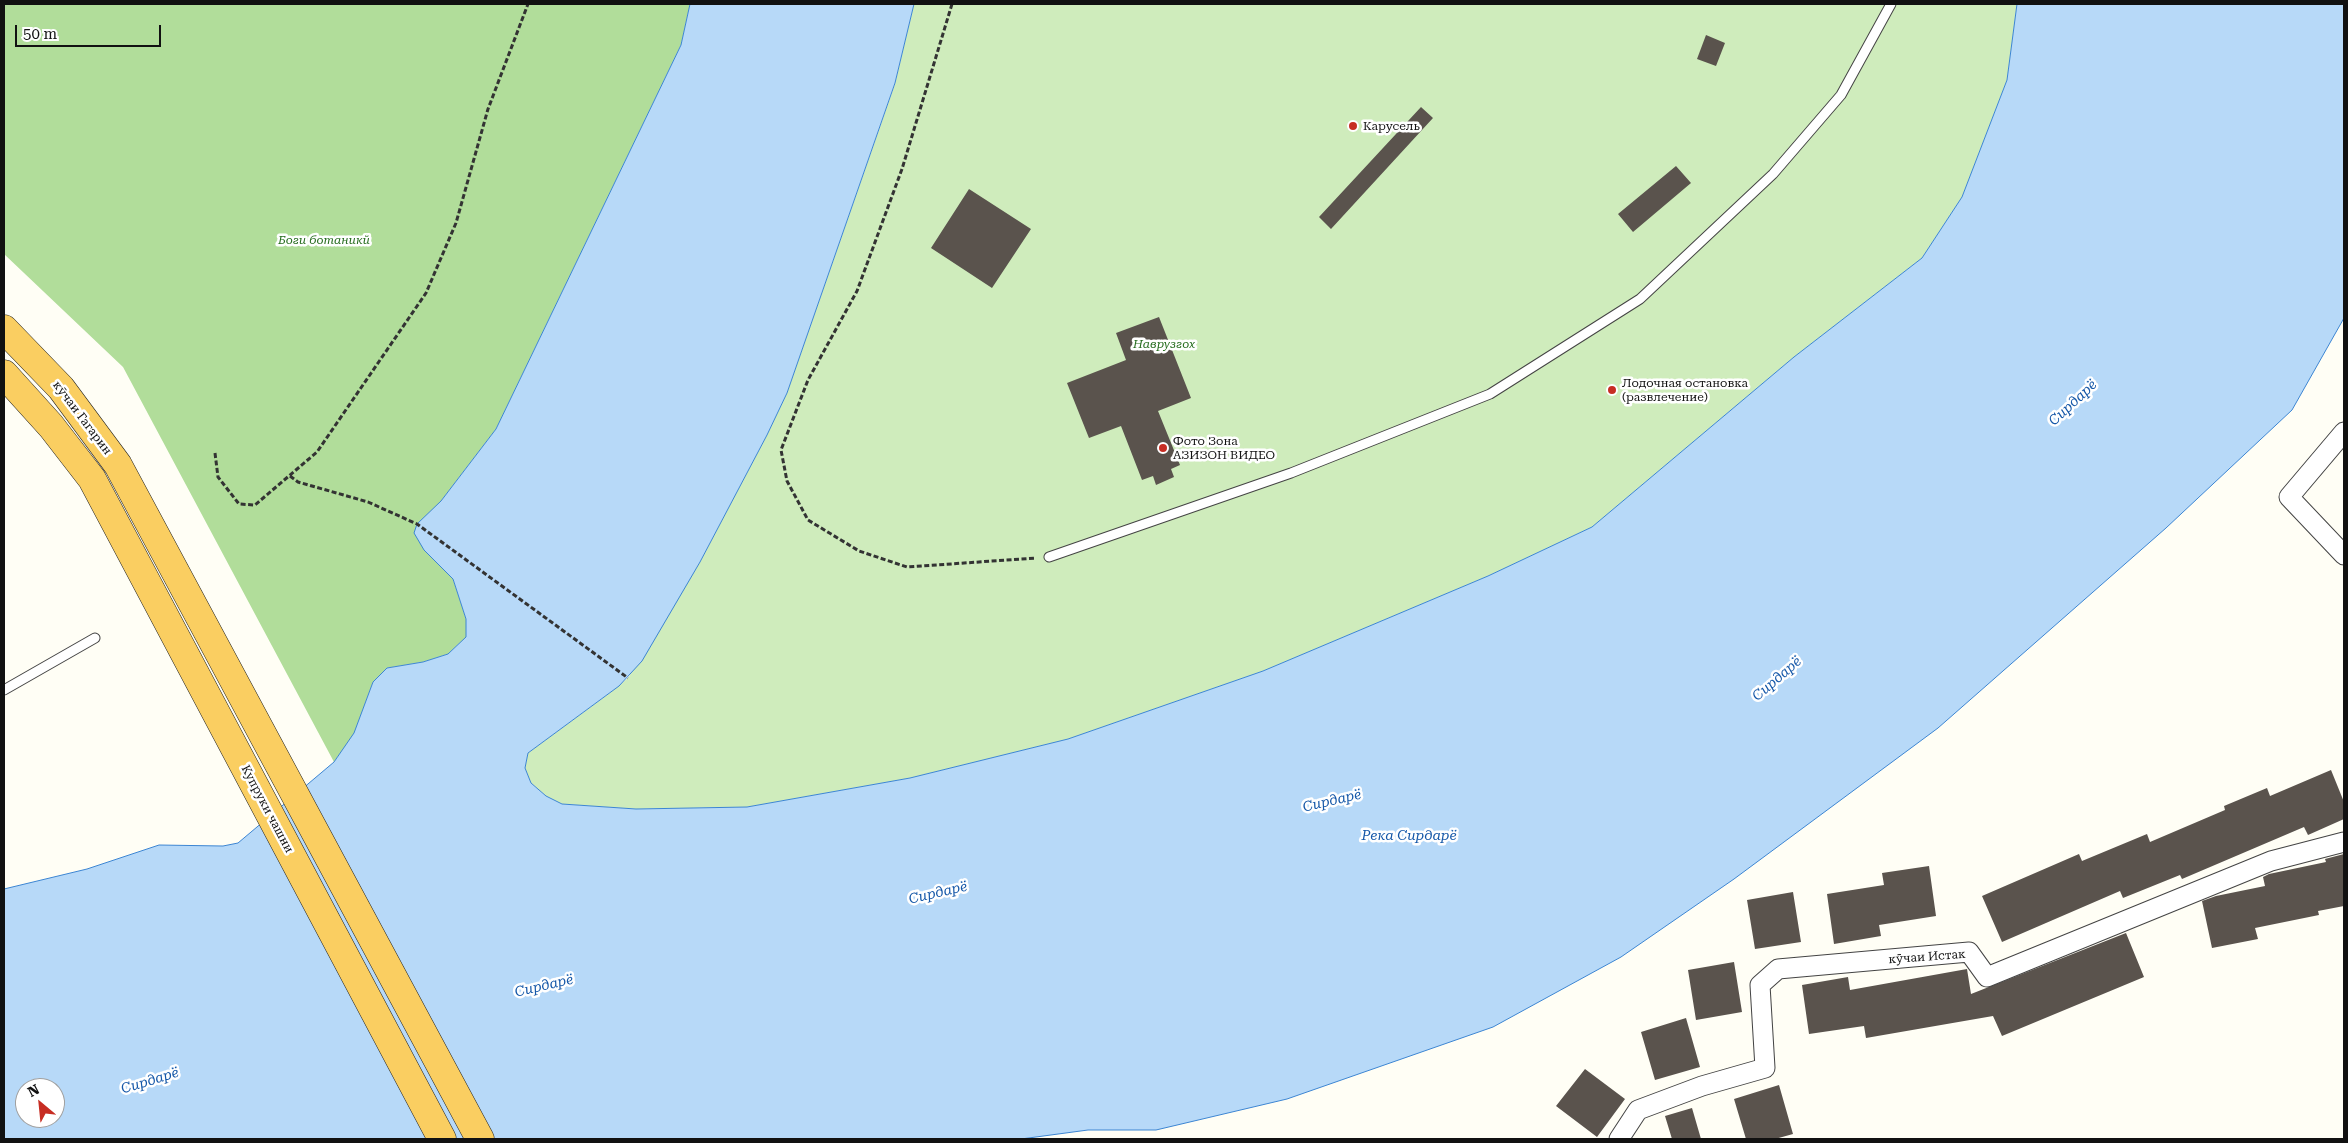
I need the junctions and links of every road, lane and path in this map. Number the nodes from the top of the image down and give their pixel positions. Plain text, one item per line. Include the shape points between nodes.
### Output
1 (528, 4) edge
2 (952, 4) edge
3 (1891, 4) edge
4 (4, 329) edge
5 (4, 374) edge
6 (2344, 432) edge
7 (215, 453) dead end
8 (290, 476) junction
9 (2344, 555) edge
10 (1049, 557) joint
11 (95, 638) dead end
12 (628, 678) dead end
13 (4, 690) edge
14 (2344, 842) edge
15 (442, 1139) edge
16 (480, 1139) edge
17 (1619, 1139) edge

1 - 8 path via 488,108 456,223 426,293 317,452
2 - 10 path via 902,169 857,291 808,380 781,450 787,481 808,520 859,551 907,567
3 - 10 lane via 1842,95 1773,174 1640,299 1490,394 1291,473
4 - 16 highway, кӯчаи Гагарин via 61,388 118,465
5 - 15 highway, Купруки чашни via 51,426 92,479
6 - 9 street via 2289,497
7 - 8 path via 218,477 238,504 255,505
8 - 12 path via 298,482 368,502 418,524
11 - 13 lane
14 - 17 street, кӯчаи Истак via 2271,861 1987,977 1969,952 1778,969 1760,985 1764,1068 1702,1086 1638,1110

